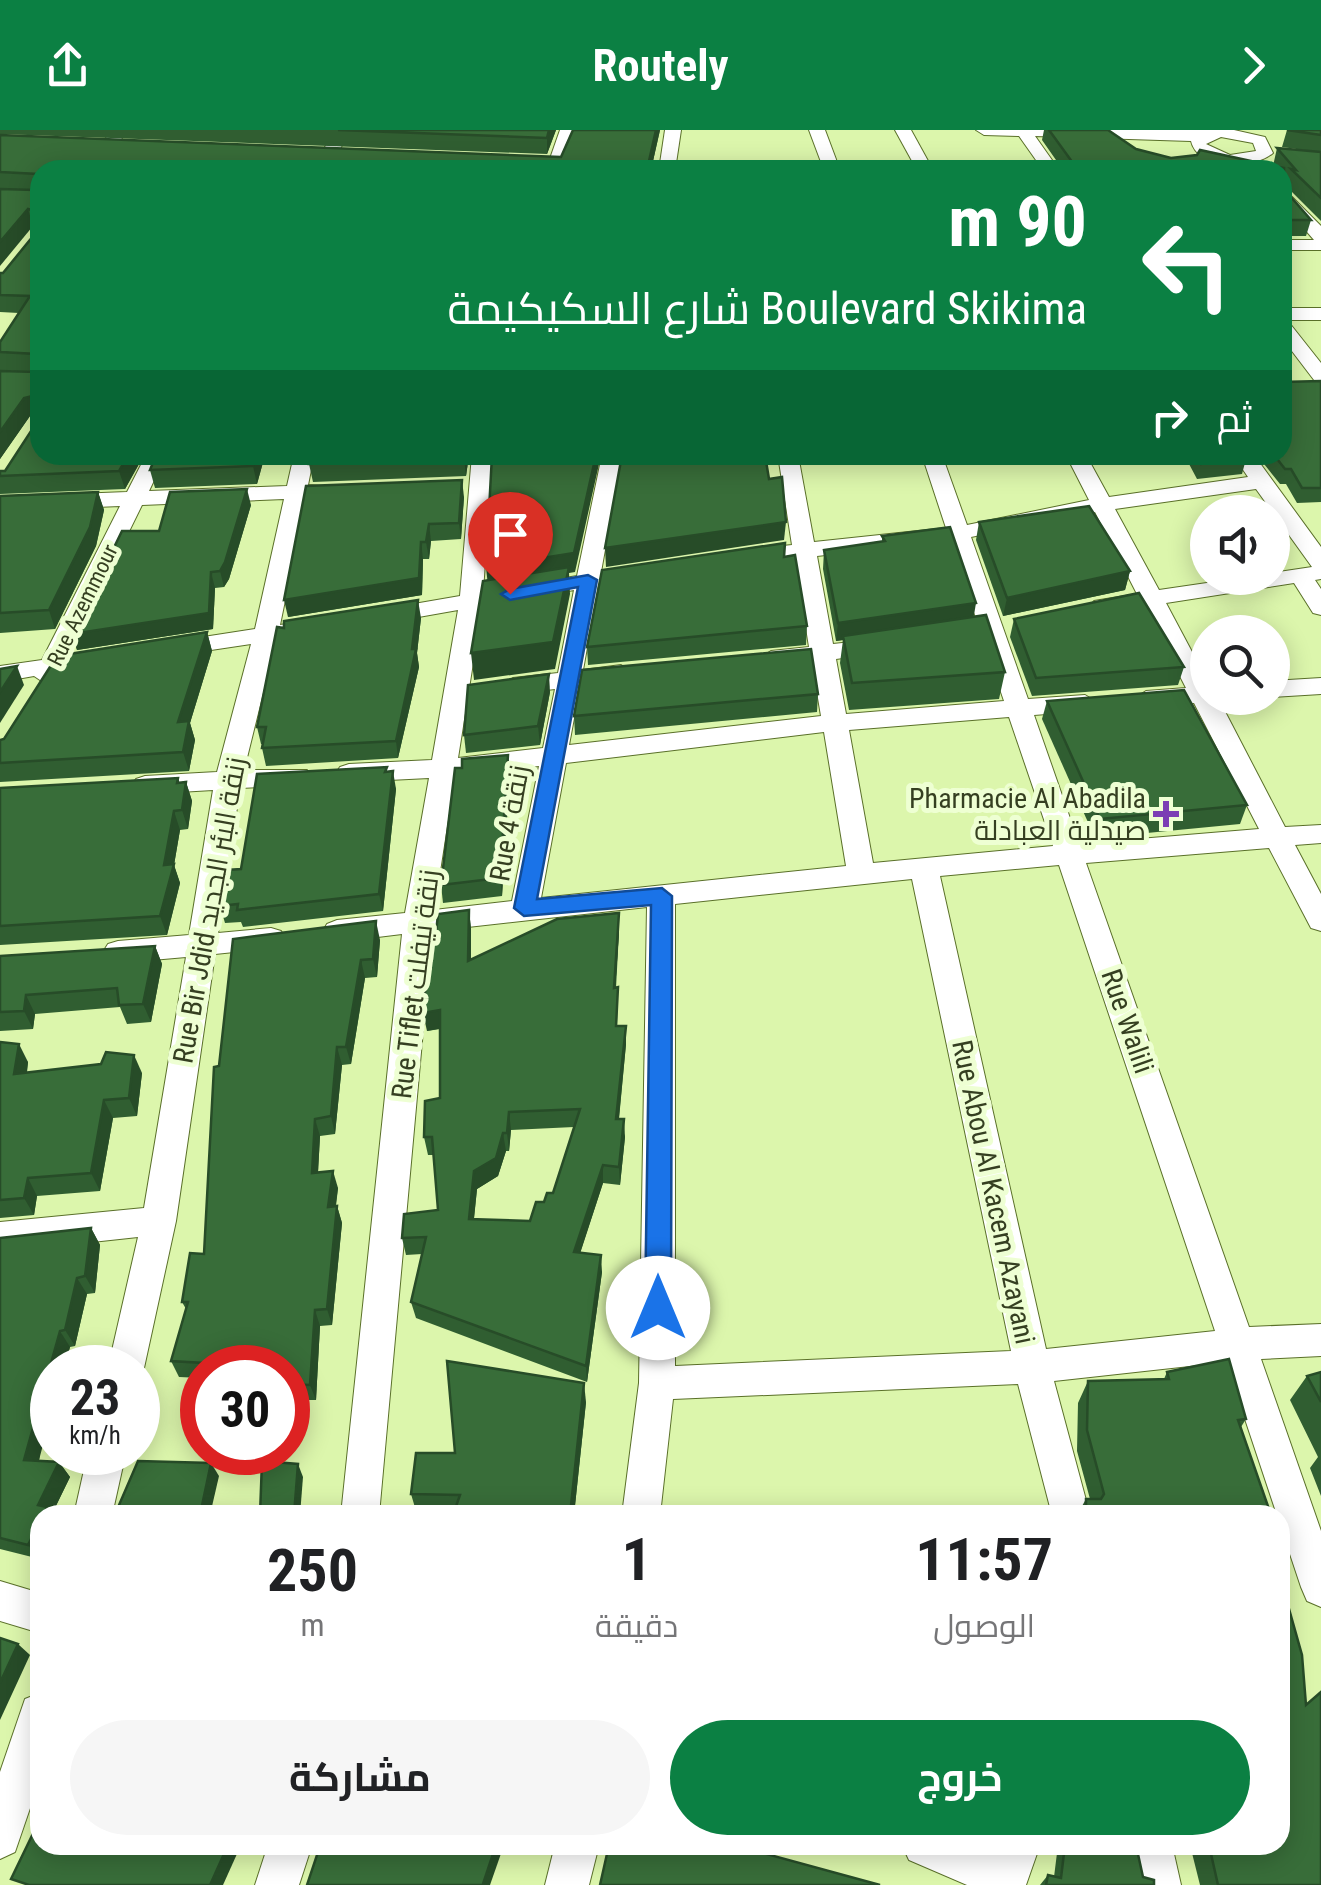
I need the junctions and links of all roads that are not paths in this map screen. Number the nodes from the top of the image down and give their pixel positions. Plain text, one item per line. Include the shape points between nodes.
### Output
1 (120, 130) edge
2 (342, 130) edge
3 (568, 130) edge
4 (673, 130) edge
5 (817, 130) edge
6 (903, 130) edge
7 (984, 130) edge
8 (1024, 131) edge
9 (1103, 132) edge
10 (1239, 132) edge
11 (1202, 139) edge
12 (98, 146) junction
13 (126, 147) edge
14 (310, 154) edge
15 (1126, 154) edge
16 (348, 155) edge
17 (1268, 157) edge
18 (93, 160) edge
19 (321, 160) edge
20 (326, 160) edge
21 (332, 160) edge
22 (557, 160) edge
23 (668, 160) edge
24 (828, 160) edge
25 (920, 160) edge
26 (1044, 160) edge
27 (1292, 204) edge
28 (1321, 237) edge
29 (1292, 245) edge
30 (1321, 245) edge
31 (1292, 314) edge
32 (1321, 314) edge
33 (1292, 342) edge
34 (1315, 382) edge
35 (151, 465) edge
36 (302, 465) edge
37 (478, 465) edge
38 (610, 465) edge
39 (790, 465) edge
40 (936, 465) edge
41 (1082, 465) edge
42 (1251, 465) edge
43 (1264, 481) junction
44 (333, 490) edge
45 (296, 492) junction
46 (134, 496) junction
47 (0, 504) edge
48 (1103, 504) junction
49 (959, 532) junction
50 (804, 548) junction
51 (725, 560) edge
52 (666, 568) edge
53 (1314, 571) edge
54 (588, 580) junction
55 (1150, 596) junction
56 (470, 602) junction
57 (1321, 608) edge
58 (1079, 611) edge
59 (266, 634) junction
60 (898, 643) edge
61 (143, 653) edge
62 (824, 654) junction
63 (107, 658) edge
64 (745, 661) edge
65 (54, 665) junction
66 (1190, 667) edge
67 (647, 670) edge
68 (0, 674) edge
69 (568, 678) junction
70 (1321, 686) edge
71 (1290, 688) edge
72 (474, 692) junction
73 (36, 693) edge
74 (1190, 695) edge
75 (1020, 708) junction
76 (1216, 715) edge
77 (834, 723) junction
78 (552, 756) junction
79 (445, 768) junction
80 (228, 780) junction
81 (114, 787) edge
82 (1321, 834) edge
83 (1277, 838) junction
84 (1070, 854) junction
85 (924, 868) junction
86 (860, 874) junction
87 (662, 896) junction
88 (524, 908) junction
89 (1321, 921) edge
90 (418, 922) junction
91 (200, 947) junction
92 (91, 954) edge
93 (159, 1221) junction
94 (0, 1237) edge
95 (1321, 1340) edge
96 (1239, 1344) junction
97 (131, 1345) edge
98 (1032, 1366) junction
99 (658, 1382) junction
100 (102, 1475) edge
101 (95, 1505) edge
102 (361, 1505) edge
103 (642, 1505) edge
104 (1068, 1505) edge
105 (1321, 1587) edge
106 (0, 1600) edge
107 (30, 1609) edge
108 (30, 1744) edge
109 (2, 1828) edge
110 (287, 1855) edge
111 (575, 1855) edge
112 (958, 1855) edge
113 (1152, 1855) edge
114 (1010, 1870) edge
115 (277, 1885) edge
116 (568, 1885) edge
117 (1159, 1885) edge

1 - 12 street
2 - 20 street
3 - 22 street
4 - 23 street
5 - 24 street
6 - 25 street
7 - 8 street
8 - 9 street
8 - 26 street
9 - 11 street
9 - 15 street
10 - 11 street
10 - 17 street
11 - 17 street via 1189,160
12 - 13 street
12 - 18 street
14 - 19 street
16 - 21 street
27 - 28 street
29 - 30 street
31 - 32 street
33 - 34 street
35 - 46 street, Rue Azemmour
36 - 45 street, Rue Bir Jdid زنقة البئر الجديد
37 - 56 street, Rue Tiflet زنقة تيفلت via 470,486
38 - 54 street, Rue 4 زنقة
39 - 50 street
40 - 49 street, Rue Walili
41 - 48 street
42 - 43 street
43 - 48 street
43 - 53 street
44 - 45 street
45 - 46 street
45 - 59 street, Rue Bir Jdid زنقة البئر الجديد
46 - 47 street
46 - 65 street, Rue Azemmour
48 - 49 street
48 - 55 street
49 - 50 street
49 - 75 street, Rue Walili
50 - 51 street
50 - 62 street
52 - 54 street
53 - 55 street
53 - 57 street
54 - 56 street
54 - 69 street, Rue 4 زنقة
55 - 58 street
55 - 66 street
56 - 59 street
56 - 72 street, Rue Tiflet زنقة تيفلت
59 - 61 street
59 - 80 street, Rue Bir Jdid زنقة البئر الجديد
60 - 62 street
62 - 64 street
62 - 77 street
63 - 65 street
65 - 68 street
65 - 73 street, Rue Azemmour
67 - 69 street
69 - 72 street
69 - 78 street, Rue 4 زنقة
70 - 71 street
72 - 79 street, Rue Tiflet زنقة تيفلت
74 - 75 street
75 - 77 street
75 - 84 street, Rue Walili
76 - 83 street
77 - 78 street
77 - 86 street
78 - 79 street
78 - 88 street, Rue 4 زنقة
79 - 80 street
79 - 90 street, Rue Tiflet زنقة تيفلت
80 - 81 street
80 - 91 street, Rue Bir Jdid زنقة البئر الجديد
82 - 83 street
83 - 84 street
83 - 89 street
84 - 85 street
84 - 96 street, Rue Walili
85 - 86 street
85 - 98 street, Rue Abou Al Kacem Azayani
86 - 87 street
87 - 88 street
87 - 99 street
88 - 90 street
90 - 91 street
90 - 102 street, Rue Tiflet زنقة تيفلت
91 - 92 street
91 - 93 street, Rue Bir Jdid زنقة البئر الجديد
93 - 94 street
93 - 97 street, Rue Bir Jdid زنقة البئر الجديد
95 - 96 street
96 - 98 street
96 - 105 street, Rue Walili
98 - 99 street
98 - 104 street, Rue Abou Al Kacem Azayani
99 - 103 street
100 - 101 street
106 - 107 street
108 - 109 street
110 - 115 street
111 - 116 street
112 - 114 street
113 - 117 street

